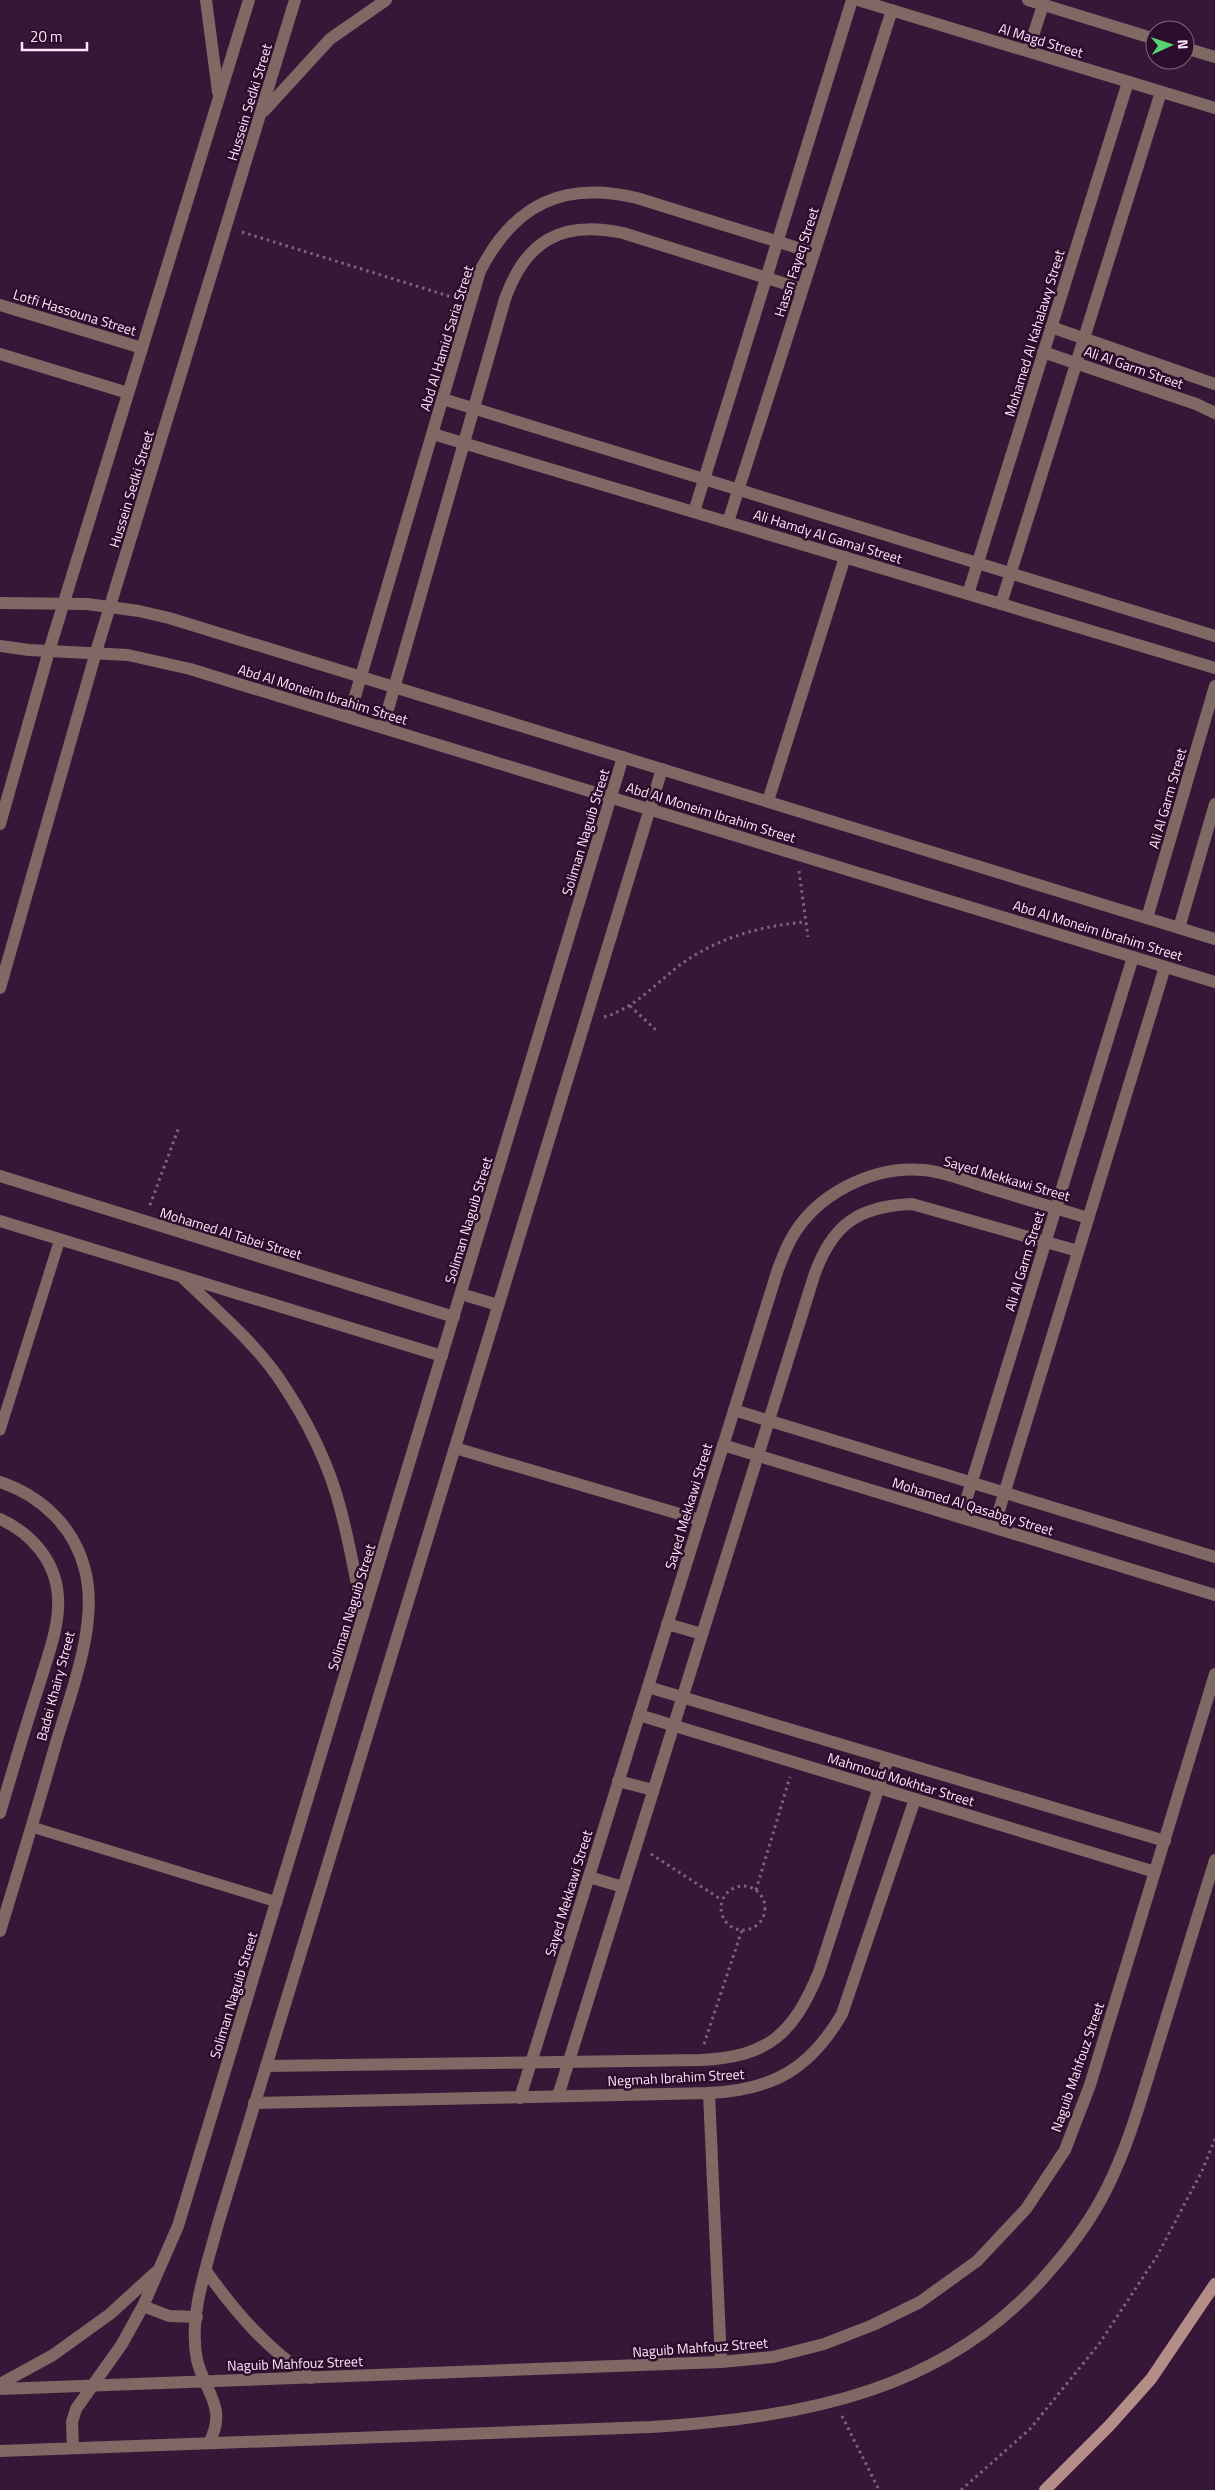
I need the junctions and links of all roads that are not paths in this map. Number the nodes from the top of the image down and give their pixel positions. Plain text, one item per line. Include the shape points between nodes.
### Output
1 (206, 0) edge
2 (249, 0) edge
3 (295, 0) edge
4 (386, 0) edge
5 (852, 0) edge
6 (858, 0) edge
7 (1028, 0) edge
8 (1043, 4) junction
9 (892, 10) junction
10 (1145, 36) edge
11 (1028, 51) junction
12 (1195, 51) edge
13 (1215, 57) edge
14 (1128, 82) junction
15 (1161, 92) junction
16 (219, 98) junction
17 (1215, 108) edge
18 (260, 115) junction
19 (778, 242) junction
20 (814, 253) junction
21 (766, 278) junction
22 (802, 289) junction
23 (0, 305) edge
24 (1051, 327) junction
25 (1084, 339) junction
26 (142, 348) junction
27 (1043, 352) junction
28 (0, 354) edge
29 (1076, 364) junction
30 (1215, 384) edge
31 (128, 393) junction
32 (443, 399) junction
33 (474, 409) junction
34 (1215, 413) edge
35 (432, 434) junction
36 (465, 443) junction
37 (704, 479) junction
38 (739, 490) junction
39 (694, 512) junction
40 (728, 522) junction
41 (845, 557) junction
42 (978, 563) junction
43 (1011, 573) junction
44 (968, 594) junction
45 (0, 603) edge
46 (64, 603) junction
47 (1001, 604) junction
48 (110, 606) junction
49 (1215, 636) edge
50 (0, 646) edge
51 (49, 651) junction
52 (96, 652) junction
53 (1215, 668) edge
54 (360, 677) junction
55 (1215, 686) edge
56 (394, 687) junction
57 (349, 717) junction
58 (383, 727) junction
59 (623, 757) junction
60 (662, 769) junction
61 (611, 798) junction
62 (768, 802) junction
63 (1215, 804) edge
64 (650, 809) junction
65 (0, 824) edge
66 (1147, 918) junction
67 (1179, 928) junction
68 (1215, 939) edge
69 (1133, 957) junction
70 (1165, 967) junction
71 (1215, 982) edge
72 (0, 988) edge
73 (0, 1176) edge
74 (1056, 1208) junction
75 (1088, 1218) junction
76 (0, 1221) edge
77 (60, 1239) junction
78 (1045, 1241) junction
79 (1078, 1251) junction
80 (182, 1277) junction
81 (461, 1294) junction
82 (498, 1305) junction
83 (454, 1318) junction
84 (442, 1356) junction
85 (734, 1410) junction
86 (769, 1420) junction
87 (0, 1430) edge
88 (723, 1445) junction
89 (455, 1448) junction
90 (758, 1456) junction
91 (0, 1482) edge
92 (972, 1482) junction
93 (1004, 1492) junction
94 (0, 1518) edge
95 (961, 1518) junction
96 (700, 1520) junction
97 (994, 1527) junction
98 (1215, 1557) edge
99 (1215, 1595) edge
100 (363, 1618) junction
101 (667, 1624) junction
102 (702, 1634) junction
103 (1215, 1674) edge
104 (648, 1687) junction
105 (682, 1697) junction
106 (639, 1715) junction
107 (674, 1725) junction
108 (888, 1758) junction
109 (618, 1782) junction
110 (879, 1788) junction
111 (653, 1790) junction
112 (915, 1799) junction
113 (0, 1813) edge
114 (32, 1827) junction
115 (1164, 1841) junction
116 (1215, 1860) edge
117 (1155, 1872) junction
118 (589, 1877) junction
119 (624, 1886) junction
120 (278, 1902) junction
121 (0, 1931) edge
122 (531, 2062) junction
123 (569, 2062) junction
124 (266, 2066) junction
125 (709, 2093) junction
126 (558, 2096) junction
127 (520, 2098) junction
128 (254, 2103) junction
129 (161, 2267) junction
130 (206, 2271) junction
131 (1215, 2284) edge
132 (143, 2306) junction
133 (197, 2317) junction
134 (720, 2362) junction
135 (311, 2378) junction
136 (204, 2381) junction
137 (0, 2384) edge
138 (91, 2386) junction
139 (0, 2389) edge
140 (209, 2443) junction
141 (73, 2448) junction
142 (0, 2451) edge
143 (1045, 2490) edge

1 - 16 street
2 - 16 street
3 - 18 street, Hussein Sedki Street
4 - 18 street via 330,39
5 - 19 street, Hassn Fayeq Street
6 - 9 street, Al Magd Street
7 - 8 street
8 - 10 street
8 - 11 street
9 - 11 street, Al Magd Street
9 - 20 street, Hassn Fayeq Street
11 - 14 street, Al Magd Street
12 - 13 street
14 - 15 street, Al Magd Street
14 - 24 street, Mohamed Al Kahalawy Street
15 - 17 street, Al Magd Street
15 - 25 street
16 - 26 street
18 - 48 street, Hussein Sedki Street
19 - 20 street, Abd Al Hamid Saria Street
19 - 21 street, Hassn Fayeq Street
19 - 32 street, Abd Al Hamid Saria Street via 611,192 557,197 532,209 510,226 493,246 480,271
20 - 22 street, Hassn Fayeq Street
21 - 22 street
21 - 33 street via 599,228 573,230 549,239 528,254 513,275
21 - 37 street, Hassn Fayeq Street
22 - 38 street, Hassn Fayeq Street
23 - 26 street, Lotfi Hassouna Street
24 - 25 street, Ali Al Garm Street
24 - 27 street, Mohamed Al Kahalawy Street
25 - 29 street
25 - 30 street, Ali Al Garm Street
26 - 31 street
27 - 29 street, Ali Al Garm Street
27 - 42 street, Mohamed Al Kahalawy Street
28 - 31 street
29 - 34 street, Ali Al Garm Street
29 - 43 street
31 - 46 street
32 - 33 street, Ali Hamdy Al Gamal Street
32 - 35 street, Abd Al Hamid Saria Street
33 - 36 street
33 - 37 street, Ali Hamdy Al Gamal Street
35 - 36 street, Ali Hamdy Al Gamal Street
35 - 54 street, Abd Al Hamid Saria Street
36 - 39 street, Ali Hamdy Al Gamal Street
36 - 56 street
37 - 38 street, Ali Hamdy Al Gamal Street
37 - 39 street, Hassn Fayeq Street
38 - 40 street, Hassn Fayeq Street
38 - 42 street, Ali Hamdy Al Gamal Street
39 - 40 street, Ali Hamdy Al Gamal Street
40 - 41 street, Ali Hamdy Al Gamal Street
41 - 44 street, Ali Hamdy Al Gamal Street
41 - 62 street
42 - 43 street, Ali Hamdy Al Gamal Street
42 - 44 street, Mohamed Al Kahalawy Street
43 - 47 street
43 - 49 street, Ali Hamdy Al Gamal Street
44 - 47 street, Ali Hamdy Al Gamal Street
45 - 46 street, Abd Al Moneim Ibrahim Street
46 - 48 street, Abd Al Moneim Ibrahim Street
46 - 51 street
47 - 53 street, Ali Hamdy Al Gamal Street
48 - 52 street, Hussein Sedki Street
48 - 54 street, Abd Al Moneim Ibrahim Street via 169,618
50 - 51 street, Abd Al Moneim Ibrahim Street
51 - 52 street, Abd Al Moneim Ibrahim Street
51 - 65 street
52 - 57 street, Abd Al Moneim Ibrahim Street via 159,661
52 - 72 street, Hussein Sedki Street
54 - 56 street, Abd Al Moneim Ibrahim Street
54 - 57 street, Abd Al Hamid Saria Street
55 - 66 street, Ali Al Garm Street
56 - 58 street
56 - 59 street, Abd Al Moneim Ibrahim Street
57 - 58 street, Abd Al Moneim Ibrahim Street
58 - 61 street, Abd Al Moneim Ibrahim Street
59 - 60 street, Abd Al Moneim Ibrahim Street
59 - 61 street, Soliman Naguib Street
60 - 62 street, Abd Al Moneim Ibrahim Street
60 - 64 street
61 - 64 street, Abd Al Moneim Ibrahim Street
61 - 81 street, Soliman Naguib Street
62 - 66 street, Abd Al Moneim Ibrahim Street
63 - 67 street
64 - 69 street, Abd Al Moneim Ibrahim Street
64 - 82 street
66 - 67 street, Abd Al Moneim Ibrahim Street
67 - 68 street, Abd Al Moneim Ibrahim Street
69 - 70 street, Abd Al Moneim Ibrahim Street
69 - 74 street, Ali Al Garm Street
70 - 71 street, Abd Al Moneim Ibrahim Street
70 - 75 street
73 - 83 street, Mohamed Al Tabei Street
74 - 75 street, Sayed Mekkawi Street
74 - 78 street, Ali Al Garm Street
74 - 85 street, Sayed Mekkawi Street via 924,1170 891,1171 860,1180 832,1194 809,1215 790,1240
75 - 79 street
76 - 77 street
77 - 80 street
77 - 87 lane
78 - 79 street
78 - 86 street via 912,1204 886,1205 862,1213 831,1239 821,1257
78 - 92 street, Ali Al Garm Street
79 - 93 street
80 - 84 street
80 - 100 street via 245,1338 277,1376 304,1418 326,1463 341,1510
81 - 82 street
81 - 83 street, Soliman Naguib Street
82 - 89 street
83 - 84 street, Soliman Naguib Street
84 - 100 street, Soliman Naguib Street
85 - 86 street, Mohamed Al Qasabgy Street
85 - 88 street, Sayed Mekkawi Street
86 - 90 street
86 - 92 street, Mohamed Al Qasabgy Street
88 - 90 street, Mohamed Al Qasabgy Street
88 - 96 street, Sayed Mekkawi Street
89 - 96 street
89 - 124 street
90 - 95 street, Mohamed Al Qasabgy Street
90 - 102 street
91 - 114 street, Badei Khairy Street via 37,1498 58,1518 75,1543 85,1570 89,1599 80,1659
92 - 93 street, Mohamed Al Qasabgy Street
92 - 95 street, Ali Al Garm Street
93 - 97 street
93 - 98 street, Mohamed Al Qasabgy Street
94 - 113 street, Badei Khairy Street via 15,1525 37,1544 52,1569 58,1597 48,1653
95 - 97 street, Mohamed Al Qasabgy Street
96 - 101 street, Sayed Mekkawi Street
97 - 99 street, Mohamed Al Qasabgy Street
100 - 120 street, Soliman Naguib Street
101 - 102 street
101 - 104 street, Sayed Mekkawi Street
102 - 105 street
103 - 115 street, Naguib Mahfouz Street
104 - 105 street, Mahmoud Mokhtar Street
104 - 106 street, Sayed Mekkawi Street
105 - 107 street
105 - 108 street, Mahmoud Mokhtar Street
106 - 107 street, Mahmoud Mokhtar Street
106 - 109 street, Sayed Mekkawi Street
107 - 110 street, Mahmoud Mokhtar Street
107 - 111 street
108 - 110 street, Negmah Ibrahim Street
108 - 115 street, Mahmoud Mokhtar Street
109 - 111 street
109 - 118 street, Sayed Mekkawi Street
110 - 112 street, Mahmoud Mokhtar Street
110 - 123 street, Negmah Ibrahim Street via 809,1997 795,2020 777,2038 730,2059
111 - 119 street
112 - 117 street, Mahmoud Mokhtar Street
112 - 125 street, Negmah Ibrahim Street via 842,2014 828,2037 810,2058 788,2074 737,2092
114 - 120 lane
114 - 121 street, Badei Khairy Street
115 - 117 street, Naguib Mahfouz Street
116 - 140 street via 1129,2138 1106,2192 1075,2241 1030,2293 994,2325 946,2358 894,2383 836,2402 776,2415 715,2423
117 - 134 street, Naguib Mahfouz Street via 1090,2085 1064,2150 1026,2209 977,2261 912,2306 824,2344 773,2357
118 - 119 street
118 - 122 street, Sayed Mekkawi Street
119 - 123 street
120 - 129 street, Soliman Naguib Street via 191,2185
122 - 123 street, Negmah Ibrahim Street
122 - 124 street, Negmah Ibrahim Street
122 - 127 street, Sayed Mekkawi Street
123 - 126 street
124 - 128 street
125 - 126 street, Negmah Ibrahim Street
125 - 134 street
126 - 127 street, Negmah Ibrahim Street
127 - 128 street, Negmah Ibrahim Street
128 - 130 street
129 - 132 street, Soliman Naguib Street
129 - 137 street via 110,2314 53,2356
130 - 133 street
130 - 135 street via 264,2342
131 - 143 main road via 1151,2379
132 - 133 street via 169,2316
132 - 138 street, Soliman Naguib Street via 122,2344
133 - 136 street via 195,2338
134 - 135 street, Naguib Mahfouz Street
135 - 136 street, Naguib Mahfouz Street
136 - 138 street, Naguib Mahfouz Street
136 - 140 street via 217,2411
138 - 139 street, Naguib Mahfouz Street
138 - 141 street, Soliman Naguib Street via 76,2409 72,2422
140 - 141 street
141 - 142 street

